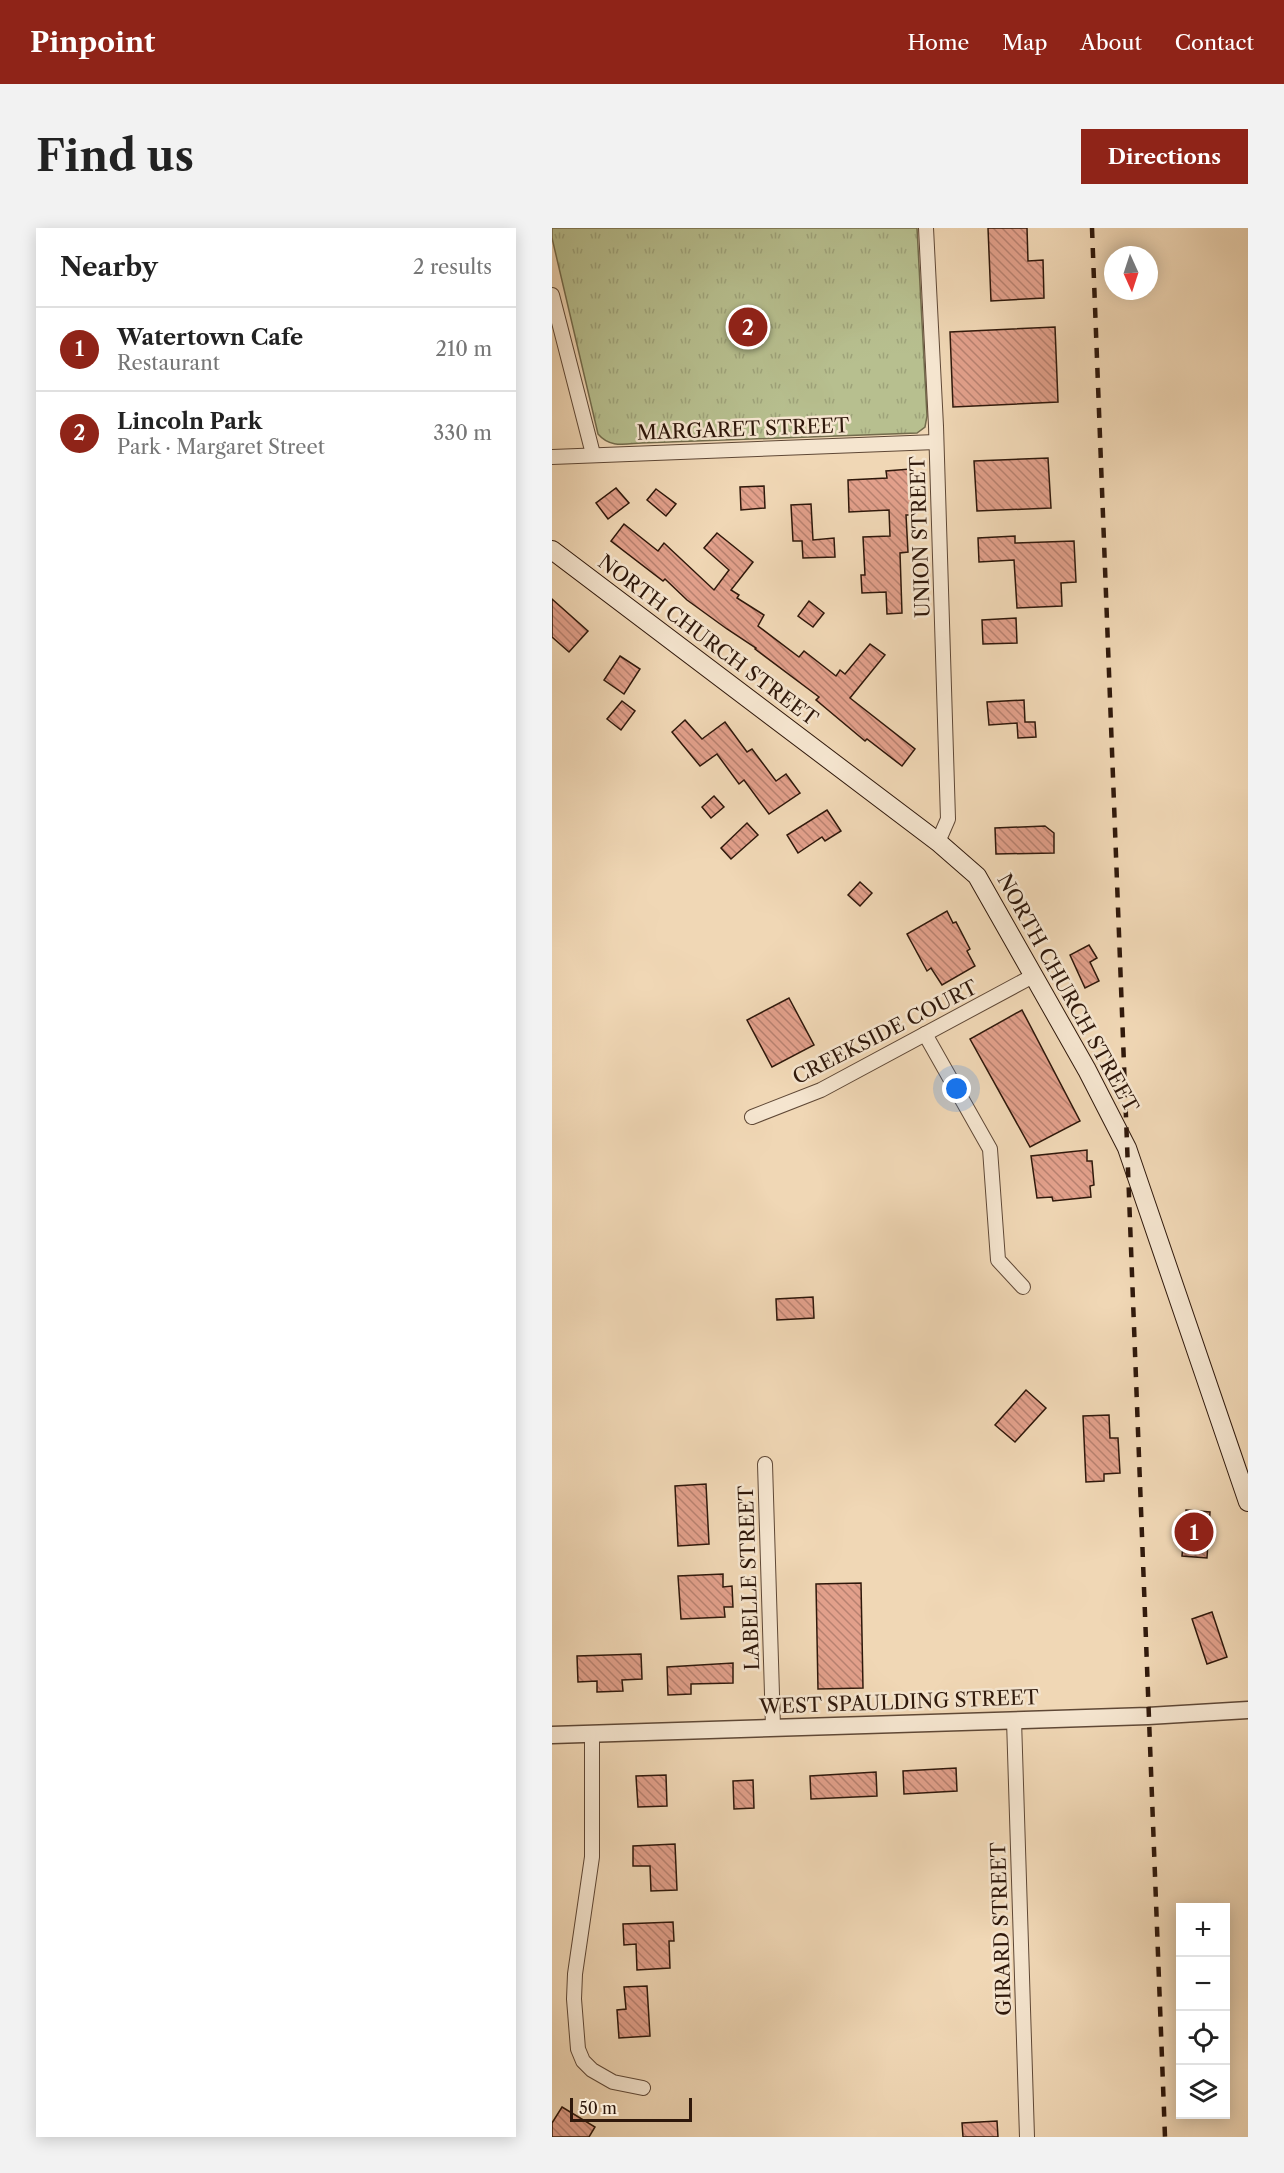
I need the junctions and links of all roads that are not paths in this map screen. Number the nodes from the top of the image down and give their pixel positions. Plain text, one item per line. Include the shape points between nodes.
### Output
1 (926, 228) edge
2 (552, 295) edge
3 (936, 441) junction
4 (593, 454) junction
5 (552, 457) edge
6 (552, 550) edge
7 (938, 842) junction
8 (1033, 975) junction
9 (925, 1034) junction
10 (752, 1118) dead end
11 (1023, 1287) dead end
12 (765, 1464) dead end
13 (1248, 1502) edge
14 (1248, 1710) edge
15 (1014, 1720) junction
16 (773, 1727) junction
17 (552, 1735) edge
18 (592, 1735) junction
19 (643, 2088) dead end
20 (1027, 2137) edge

1 - 3 street, UNION STREET
2 - 4 street
3 - 4 street, MARGARET STREET
3 - 7 street, UNION STREET via 948,819
4 - 5 street, MARGARET STREET
6 - 7 main road, NORTH CHURCH STREET
7 - 8 main road, NORTH CHURCH STREET via 977,876
8 - 9 street, CREEKSIDE COURT
8 - 13 main road, NORTH CHURCH STREET via 1127,1148
9 - 10 street, CREEKSIDE COURT via 821,1090
9 - 11 street via 990,1149 998,1260
12 - 16 street, LABELLE STREET
14 - 15 street, WEST SPAULDING STREET
15 - 16 street, WEST SPAULDING STREET
15 - 20 street, GIRARD STREET
16 - 18 street, WEST SPAULDING STREET
17 - 18 street, WEST SPAULDING STREET
18 - 19 street via 592,1857 575,1974 578,2049 592,2070 613,2082

